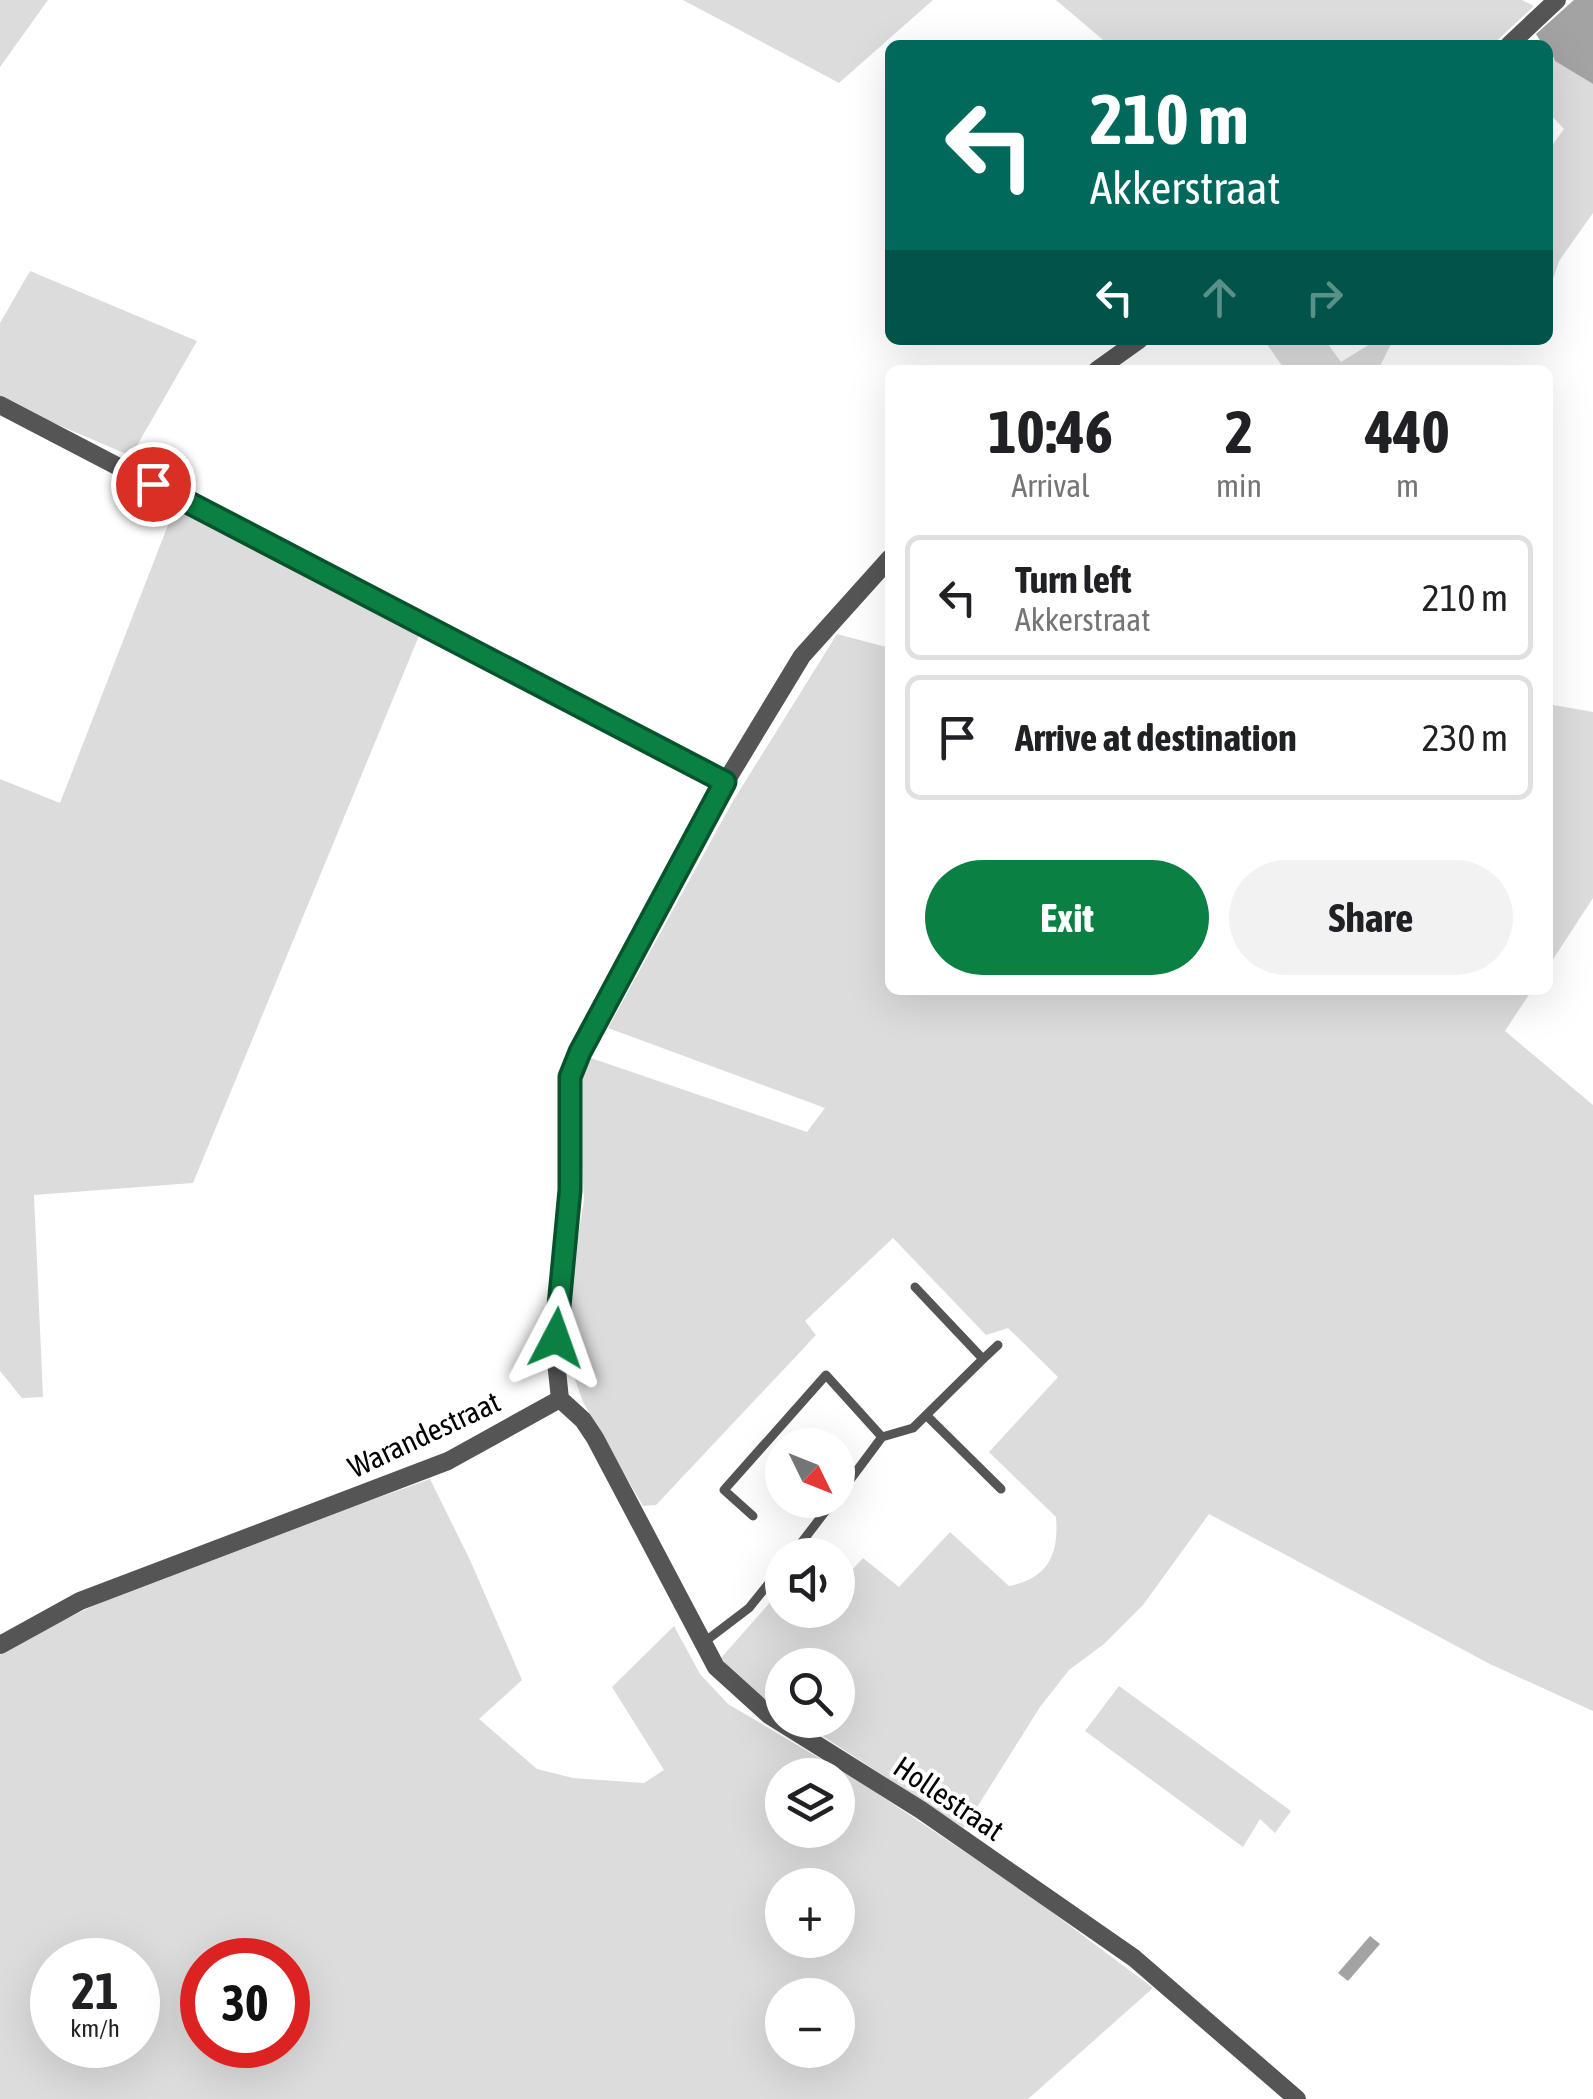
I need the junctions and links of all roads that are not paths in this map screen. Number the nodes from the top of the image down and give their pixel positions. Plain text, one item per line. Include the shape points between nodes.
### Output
1 (1557, 0) edge
2 (1514, 40) edge
3 (1133, 345) edge
4 (1104, 365) edge
5 (0, 405) edge
6 (885, 564) edge
7 (725, 782) junction
8 (915, 1287) dead end
9 (998, 1345) dead end
10 (983, 1359) junction
11 (560, 1398) junction
12 (926, 1415) junction
13 (882, 1437) junction
14 (855, 1473) edge
15 (1001, 1490) dead end
16 (753, 1516) dead end
17 (821, 1518) edge
18 (805, 1538) edge
19 (765, 1588) edge
20 (703, 1643) junction
21 (0, 1645) edge
22 (1298, 2099) edge

1 - 2 street
3 - 4 street
5 - 7 street
6 - 7 street via 802,656
7 - 11 street via 570,1077 570,1190 556,1310
8 - 10 lane
9 - 10 lane
10 - 12 lane
11 - 20 street, Hollestraat via 596,1438
11 - 21 street, Warandestraat via 448,1460 80,1600
12 - 13 lane via 913,1428
12 - 15 lane
13 - 14 lane
13 - 16 lane via 826,1375 724,1490
17 - 18 lane
19 - 20 lane
20 - 22 street, Hollestraat via 716,1667 752,1702 1134,1958

